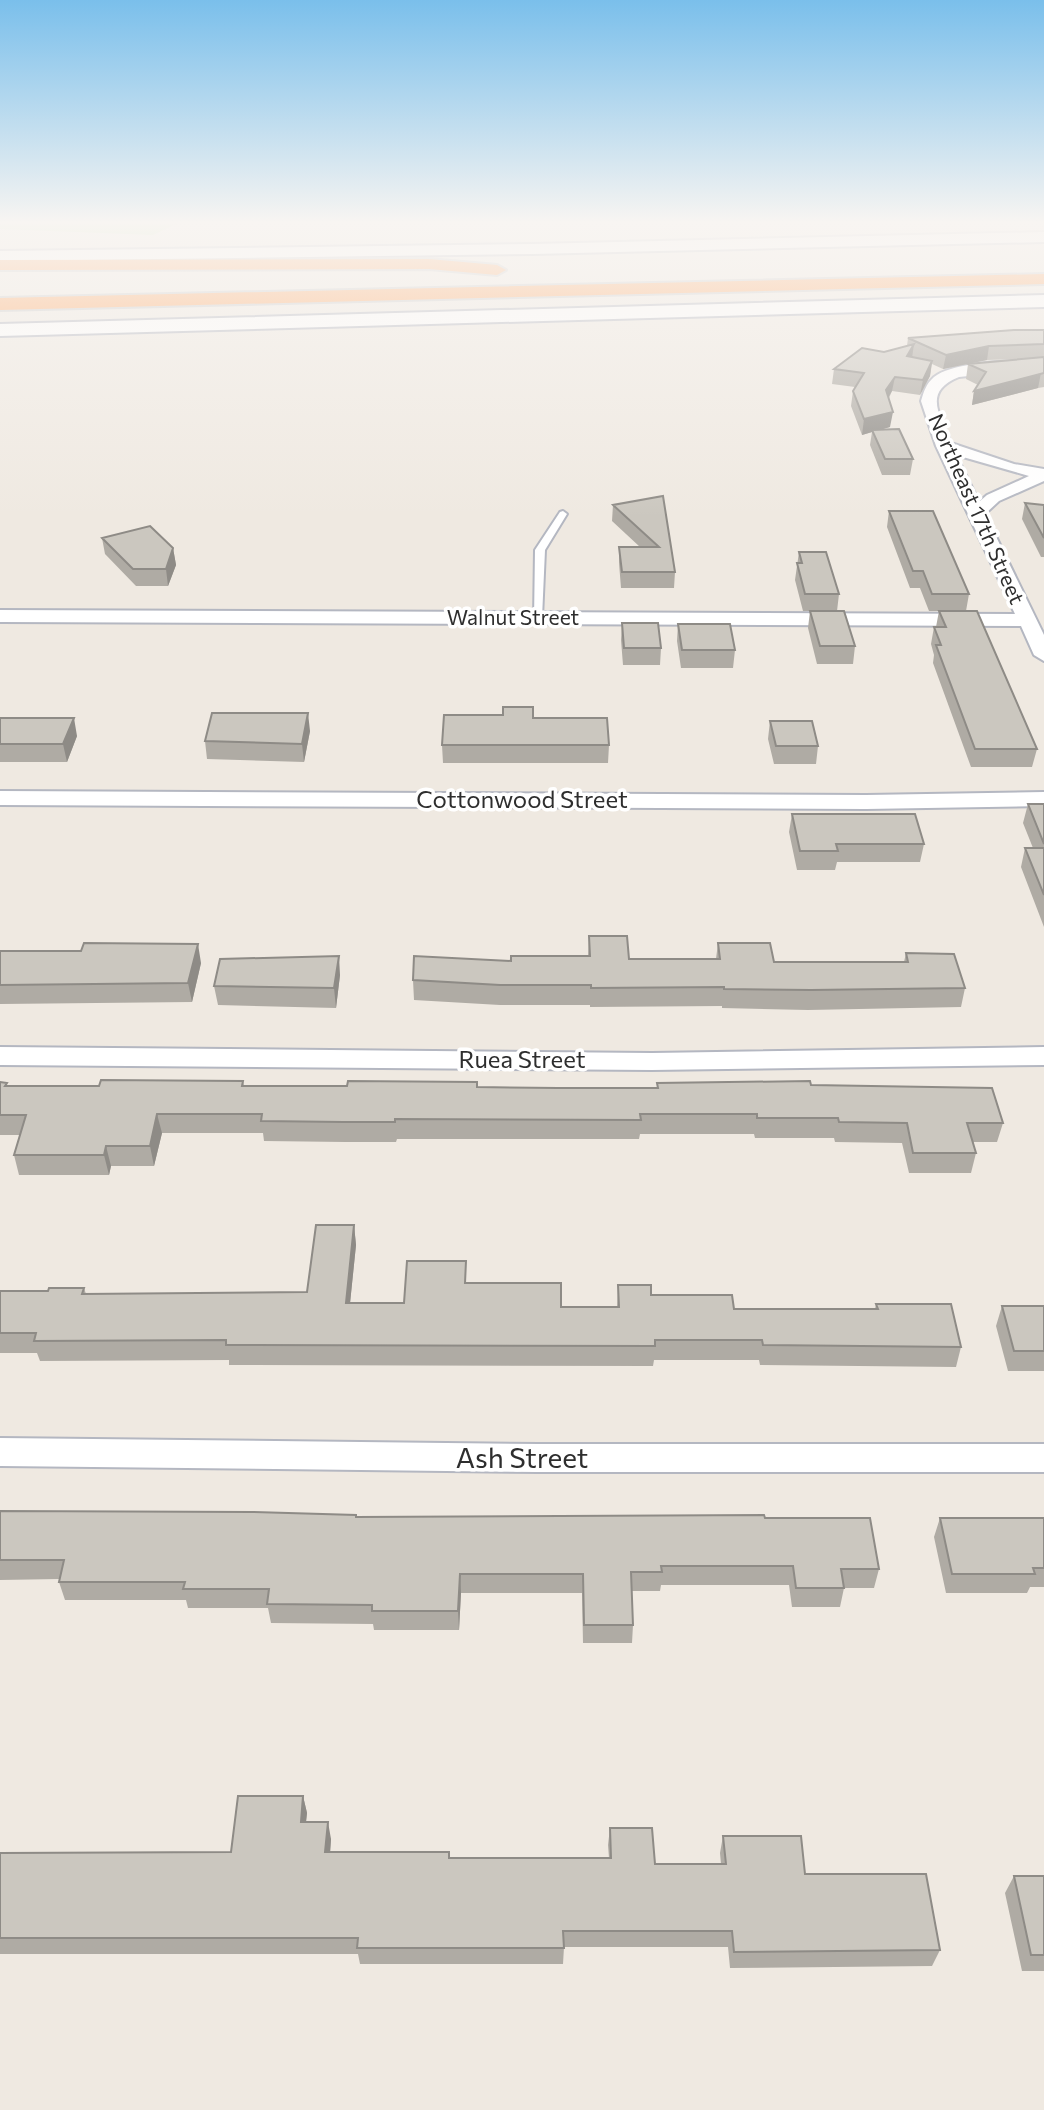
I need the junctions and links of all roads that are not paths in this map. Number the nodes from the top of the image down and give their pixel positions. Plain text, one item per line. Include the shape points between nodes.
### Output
1 (343, 320) edge
2 (0, 330) edge
3 (1044, 364) edge
4 (944, 446) junction
5 (1044, 474) edge
6 (977, 513) junction
7 (563, 514) dead end
8 (0, 616) edge
9 (537, 618) junction
10 (1027, 620) junction
11 (1044, 655) edge
12 (0, 798) edge
13 (1044, 799) edge
14 (0, 1056) edge
15 (1044, 1056) edge
16 (0, 1452) edge
17 (1044, 1458) edge

1 - 2 main road
3 - 4 street, Northeast 17th Street via 987,368 941,379 928,401
4 - 5 street
4 - 6 street, Northeast 17th Street
5 - 6 street via 993,498
6 - 10 street, Northeast 17th Street
7 - 9 lane via 540,550
8 - 9 street, Walnut Street
9 - 10 street, Walnut Street
10 - 11 street, Northeast 17th Street
12 - 13 street, Cottonwood Street
14 - 15 street, Ruea Street via 427,1060
16 - 17 street, Ash Street

